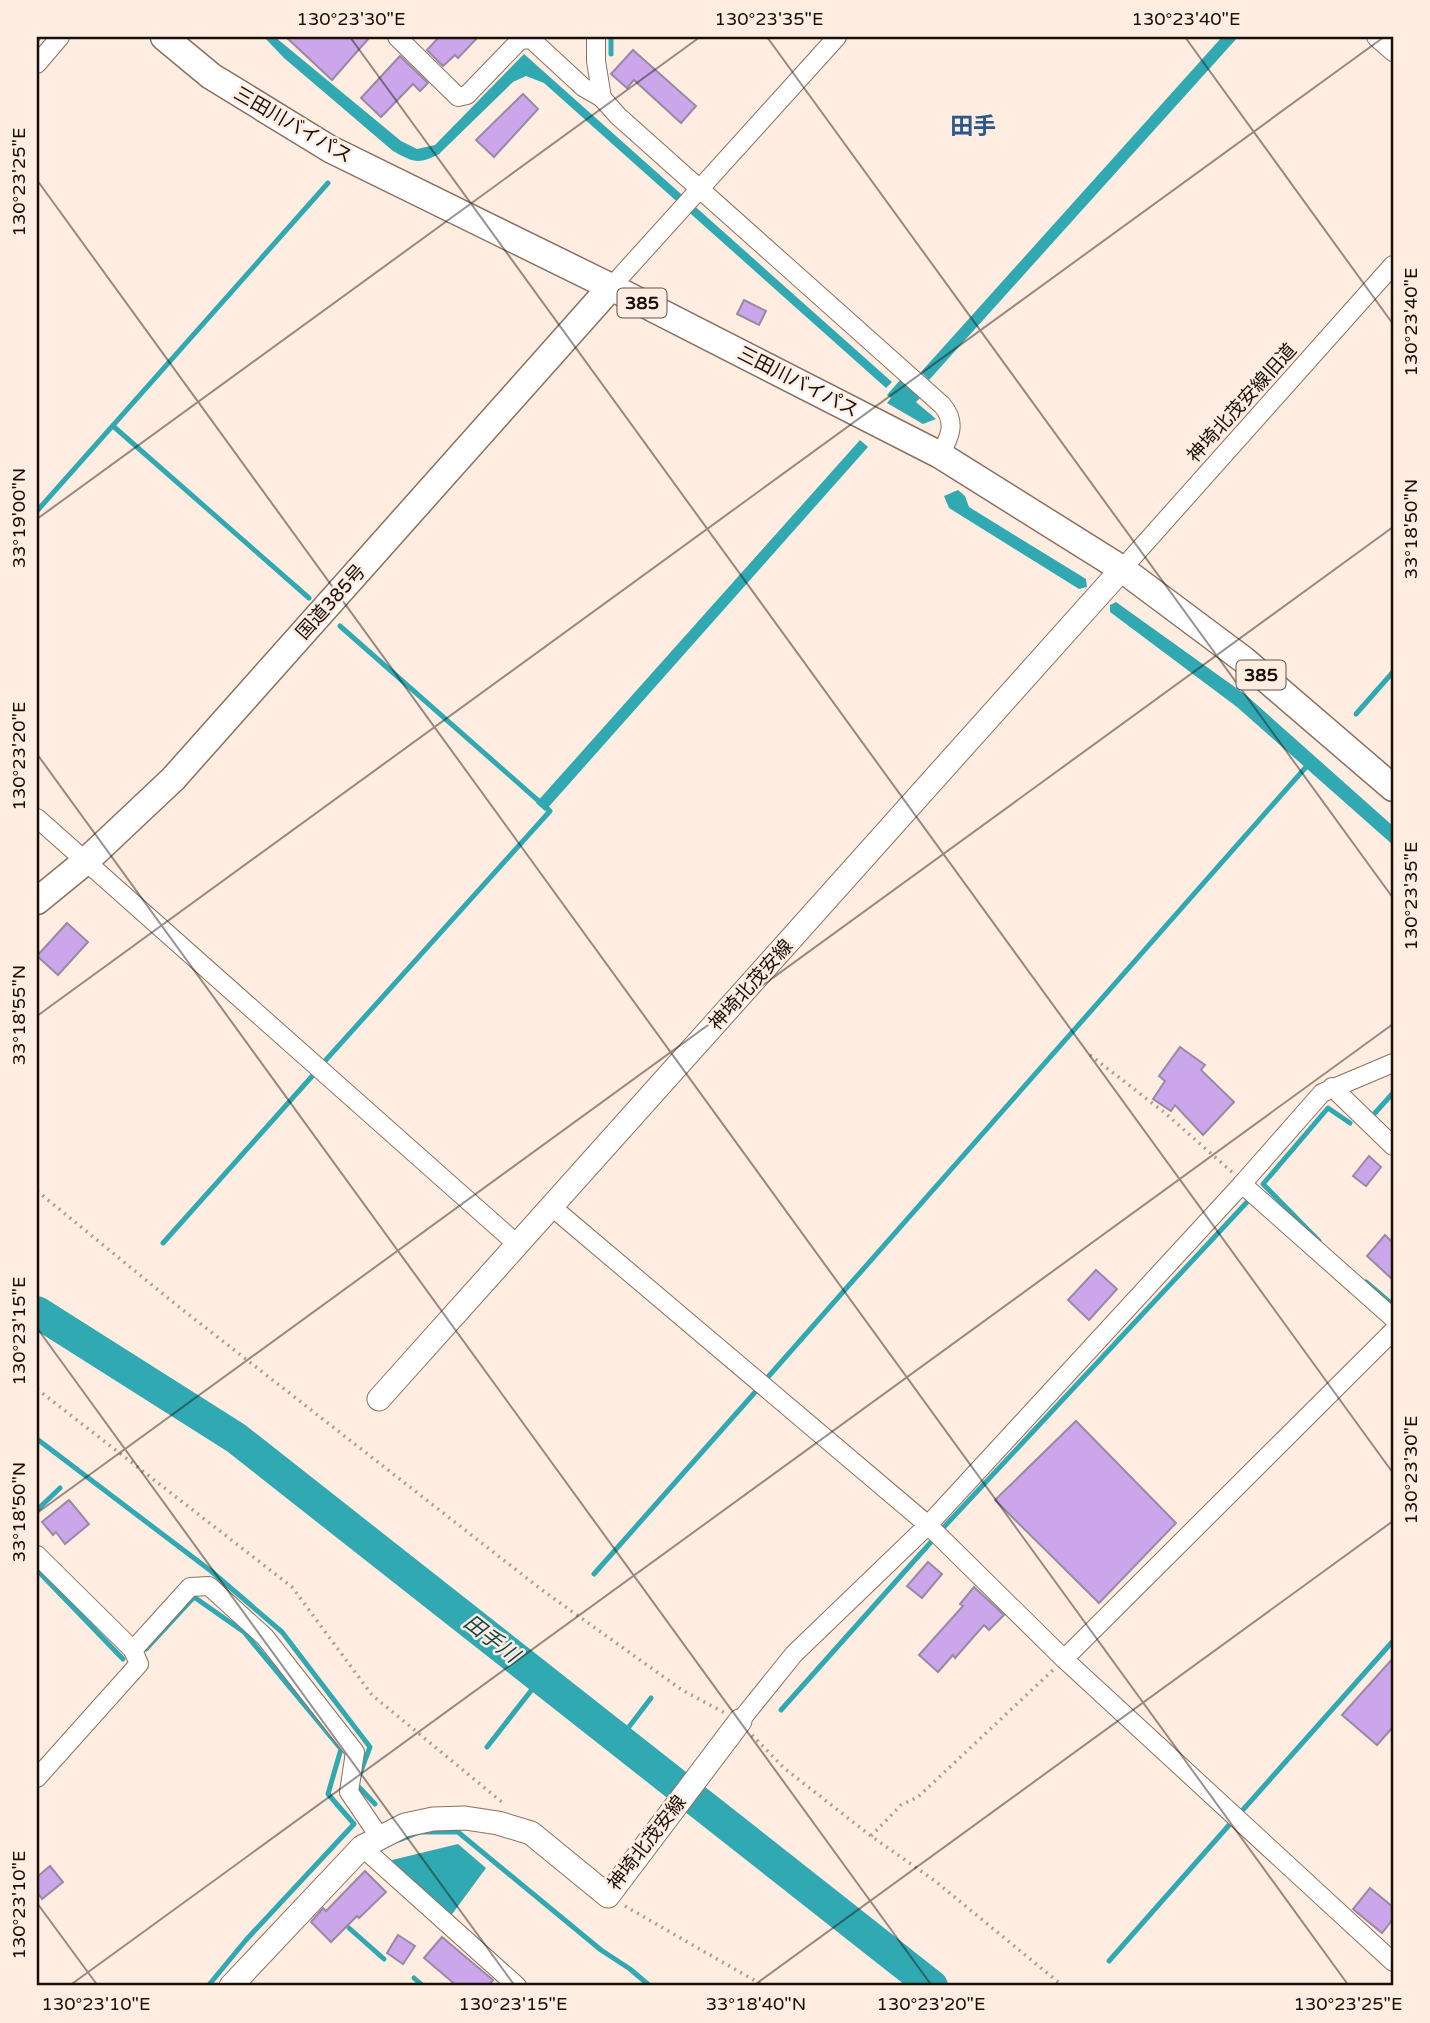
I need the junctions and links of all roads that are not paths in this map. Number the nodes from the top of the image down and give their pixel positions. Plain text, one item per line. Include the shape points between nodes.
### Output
1 (60, 37) edge
2 (164, 37) edge
3 (397, 37) edge
4 (596, 37) edge
5 (837, 37) edge
6 (1376, 37) edge
7 (1393, 52) edge
8 (37, 64) edge
9 (603, 98) junction
10 (691, 200) junction
11 (1393, 265) edge
12 (611, 287) junction
13 (940, 455) junction
14 (1122, 569) junction
15 (1393, 788) edge
16 (37, 818) edge
17 (86, 861) junction
18 (37, 901) edge
19 (1393, 1063) edge
20 (1332, 1087) junction
21 (1393, 1146) edge
22 (1242, 1184) junction
23 (552, 1207) junction
24 (518, 1245) junction
25 (1393, 1318) edge
26 (1393, 1331) edge
27 (379, 1399) dead end
28 (928, 1525) junction
29 (37, 1555) edge
30 (133, 1650) junction
31 (1064, 1659) junction
32 (736, 1726) joint
33 (37, 1778) edge
34 (371, 1842) junction
35 (1393, 1962) edge
36 (231, 1986) edge
37 (517, 1986) edge

1 - 8 street
2 - 12 highway, 三田川バイパス / 385 via 211,76 330,149
3 - 9 street via 458,97 467,94 520,40 531,39
4 - 9 street
5 - 10 street
6 - 7 street
9 - 10 street
10 - 12 street
10 - 13 street via 943,405 952,421
11 - 14 street, 神埼北茂安線旧道
12 - 13 highway, 三田川バイパス / 385
12 - 17 highway, 国道385号 / 385 via 173,779
13 - 14 highway, 三田川バイパス / 385
14 - 15 highway, 三田川バイパス / 385 via 1244,660
14 - 23 main road, 神埼北茂安線
16 - 17 street
17 - 18 highway, 国道385号 / 385
17 - 24 street
19 - 20 street
20 - 21 street
20 - 22 street
22 - 25 street
22 - 28 street
23 - 24 main road, 神埼北茂安線
23 - 28 street
24 - 27 main road, 神埼北茂安線
26 - 31 street
28 - 31 street
28 - 32 street via 794,1654
29 - 30 street
30 - 33 street via 139,1664
30 - 34 street via 190,1587 209,1586 265,1637 355,1752 349,1792
31 - 35 street
32 - 34 main road, 神埼北茂安線 via 608,1896 531,1833 498,1823 433,1819 405,1825
34 - 36 main road, 神埼北茂安線
34 - 37 street

